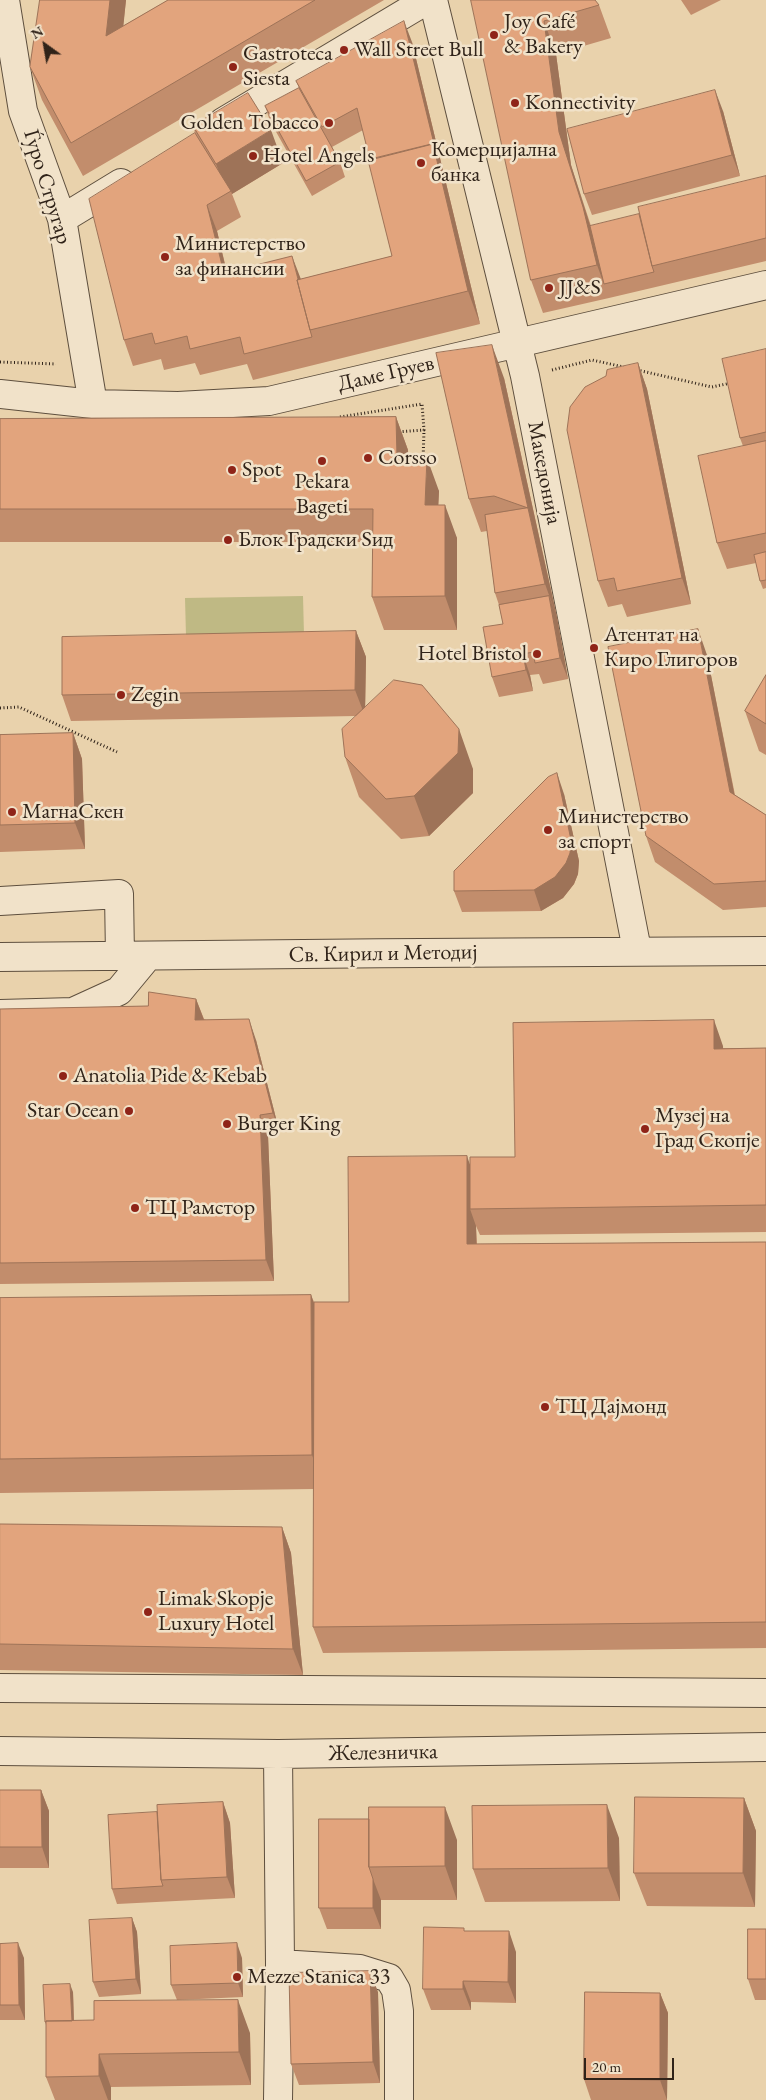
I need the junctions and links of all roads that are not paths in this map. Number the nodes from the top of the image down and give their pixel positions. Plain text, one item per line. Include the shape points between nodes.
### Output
1 (5, 0) edge
2 (428, 0) edge
3 (433, 0) edge
4 (198, 137) edge
5 (138, 173) edge
6 (62, 219) junction
7 (766, 285) edge
8 (516, 344) junction
9 (0, 394) edge
10 (93, 404) junction
11 (0, 901) edge
12 (638, 950) junction
13 (766, 952) edge
14 (0, 956) edge
15 (120, 956) junction
16 (148, 956) junction
17 (0, 1014) edge
18 (0, 1688) edge
19 (766, 1693) edge
20 (766, 1747) edge
21 (0, 1751) edge
22 (278, 1754) junction
23 (280, 1964) junction
24 (278, 2100) edge
25 (399, 2100) edge

1 - 6 street, Ѓуро Стругар via 23,111
2 - 4 street
3 - 8 street, Македонија
5 - 6 street
6 - 10 street, Ѓуро Стругар
7 - 8 street, Даме Груев
8 - 10 street, Даме Груев via 269,401 178,406
8 - 12 street, Македонија
9 - 10 street, Даме Груев
11 - 15 street via 119,894
12 - 13 street, Св. Кирил и Методиј
12 - 16 street, Св. Кирил и Методиј
14 - 15 street, Св. Кирил и Методиј
15 - 16 street, Св. Кирил и Методиј
16 - 17 street via 119,991 72,1012
18 - 19 street
20 - 22 street, Железничка
21 - 22 street, Железничка
22 - 23 street
23 - 24 street
23 - 25 street via 360,1969 389,1978 396,1990 399,2011

